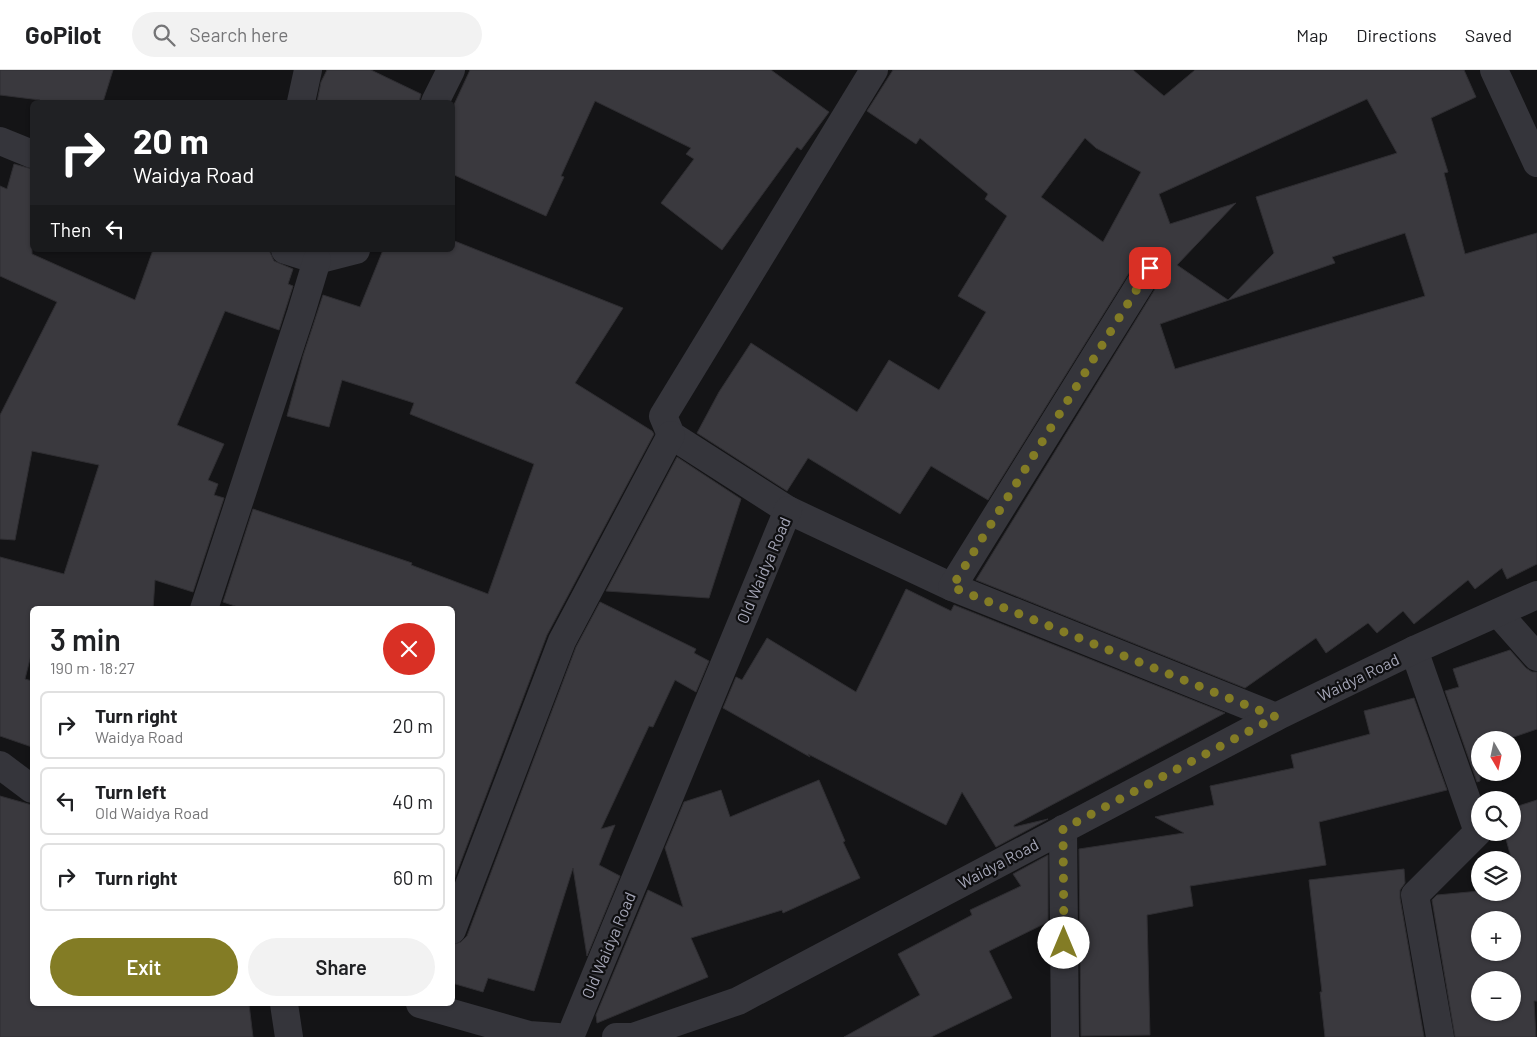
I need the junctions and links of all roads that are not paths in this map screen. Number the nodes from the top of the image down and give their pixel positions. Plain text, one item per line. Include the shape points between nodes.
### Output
1 (308, 70) edge
2 (451, 70) edge
3 (874, 70) edge
4 (1494, 70) edge
5 (302, 100) edge
6 (436, 100) edge
7 (0, 141) edge
8 (30, 153) edge
9 (1537, 163) edge
10 (291, 252) edge
11 (348, 252) edge
12 (317, 260) junction
13 (1150, 268) dead end
14 (671, 435) junction
15 (788, 510) junction
16 (952, 587) junction
17 (1537, 595) edge
18 (205, 606) edge
19 (1498, 613) junction
20 (1414, 650) junction
21 (1537, 657) edge
22 (1276, 717) junction
23 (0, 765) edge
24 (30, 787) edge
25 (1063, 829) junction
26 (455, 922) edge
27 (284, 1006) edge
28 (430, 1006) edge
29 (531, 1036) edge
30 (289, 1037) edge
31 (558, 1037) edge
32 (570, 1037) edge
33 (616, 1037) edge
34 (1065, 1037) edge
35 (1440, 1037) edge

1 - 5 street
2 - 6 street
3 - 14 street via 664,416
4 - 9 street
7 - 8 street
10 - 12 street
11 - 12 street
12 - 18 street
13 - 16 street
14 - 15 street
14 - 26 street via 562,641
15 - 16 street, Old Waidya Road
15 - 32 street, Old Waidya Road
16 - 22 street, Old Waidya Road
17 - 19 street, Waidya Road
19 - 20 street, Waidya Road
19 - 21 street
20 - 22 street, Waidya Road
20 - 35 street via 1478,832 1416,896
22 - 25 street, Waidya Road
23 - 24 street
25 - 33 street, Waidya Road via 738,1001 633,1037
25 - 34 street
27 - 30 street
28 - 29 street
29 - 31 street

